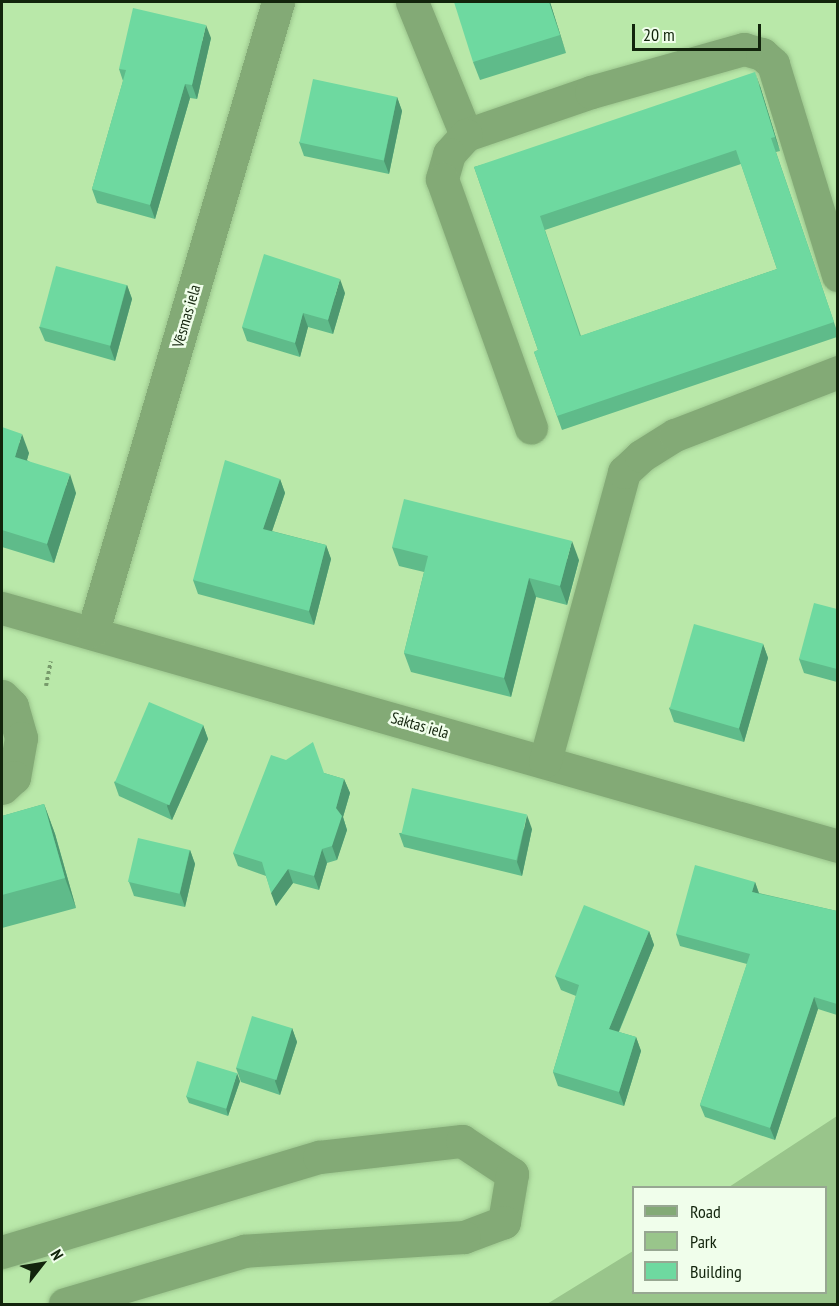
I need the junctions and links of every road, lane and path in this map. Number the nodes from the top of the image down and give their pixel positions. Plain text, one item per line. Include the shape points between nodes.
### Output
1 (278, 2) edge
2 (412, 2) edge
3 (466, 135) junction
4 (837, 275) edge
5 (837, 372) edge
6 (531, 428) dead end
7 (2, 608) edge
8 (93, 631) junction
9 (2, 696) edge
10 (545, 762) junction
11 (2, 788) edge
12 (837, 846) edge
13 (2, 1252) edge
14 (65, 1305) edge

1 - 8 street, Vēsmas iela
2 - 3 street
3 - 4 street via 591,92 744,49 762,54 773,64
3 - 6 street via 449,154 442,180
5 - 10 street via 675,435 640,456 624,472
7 - 8 street, Saktas iela
8 - 10 street, Saktas iela
9 - 11 street via 12,706 21,738 14,777
10 - 12 street, Saktas iela
13 - 14 street via 319,1157 462,1141 512,1174 504,1222 464,1237 244,1251

